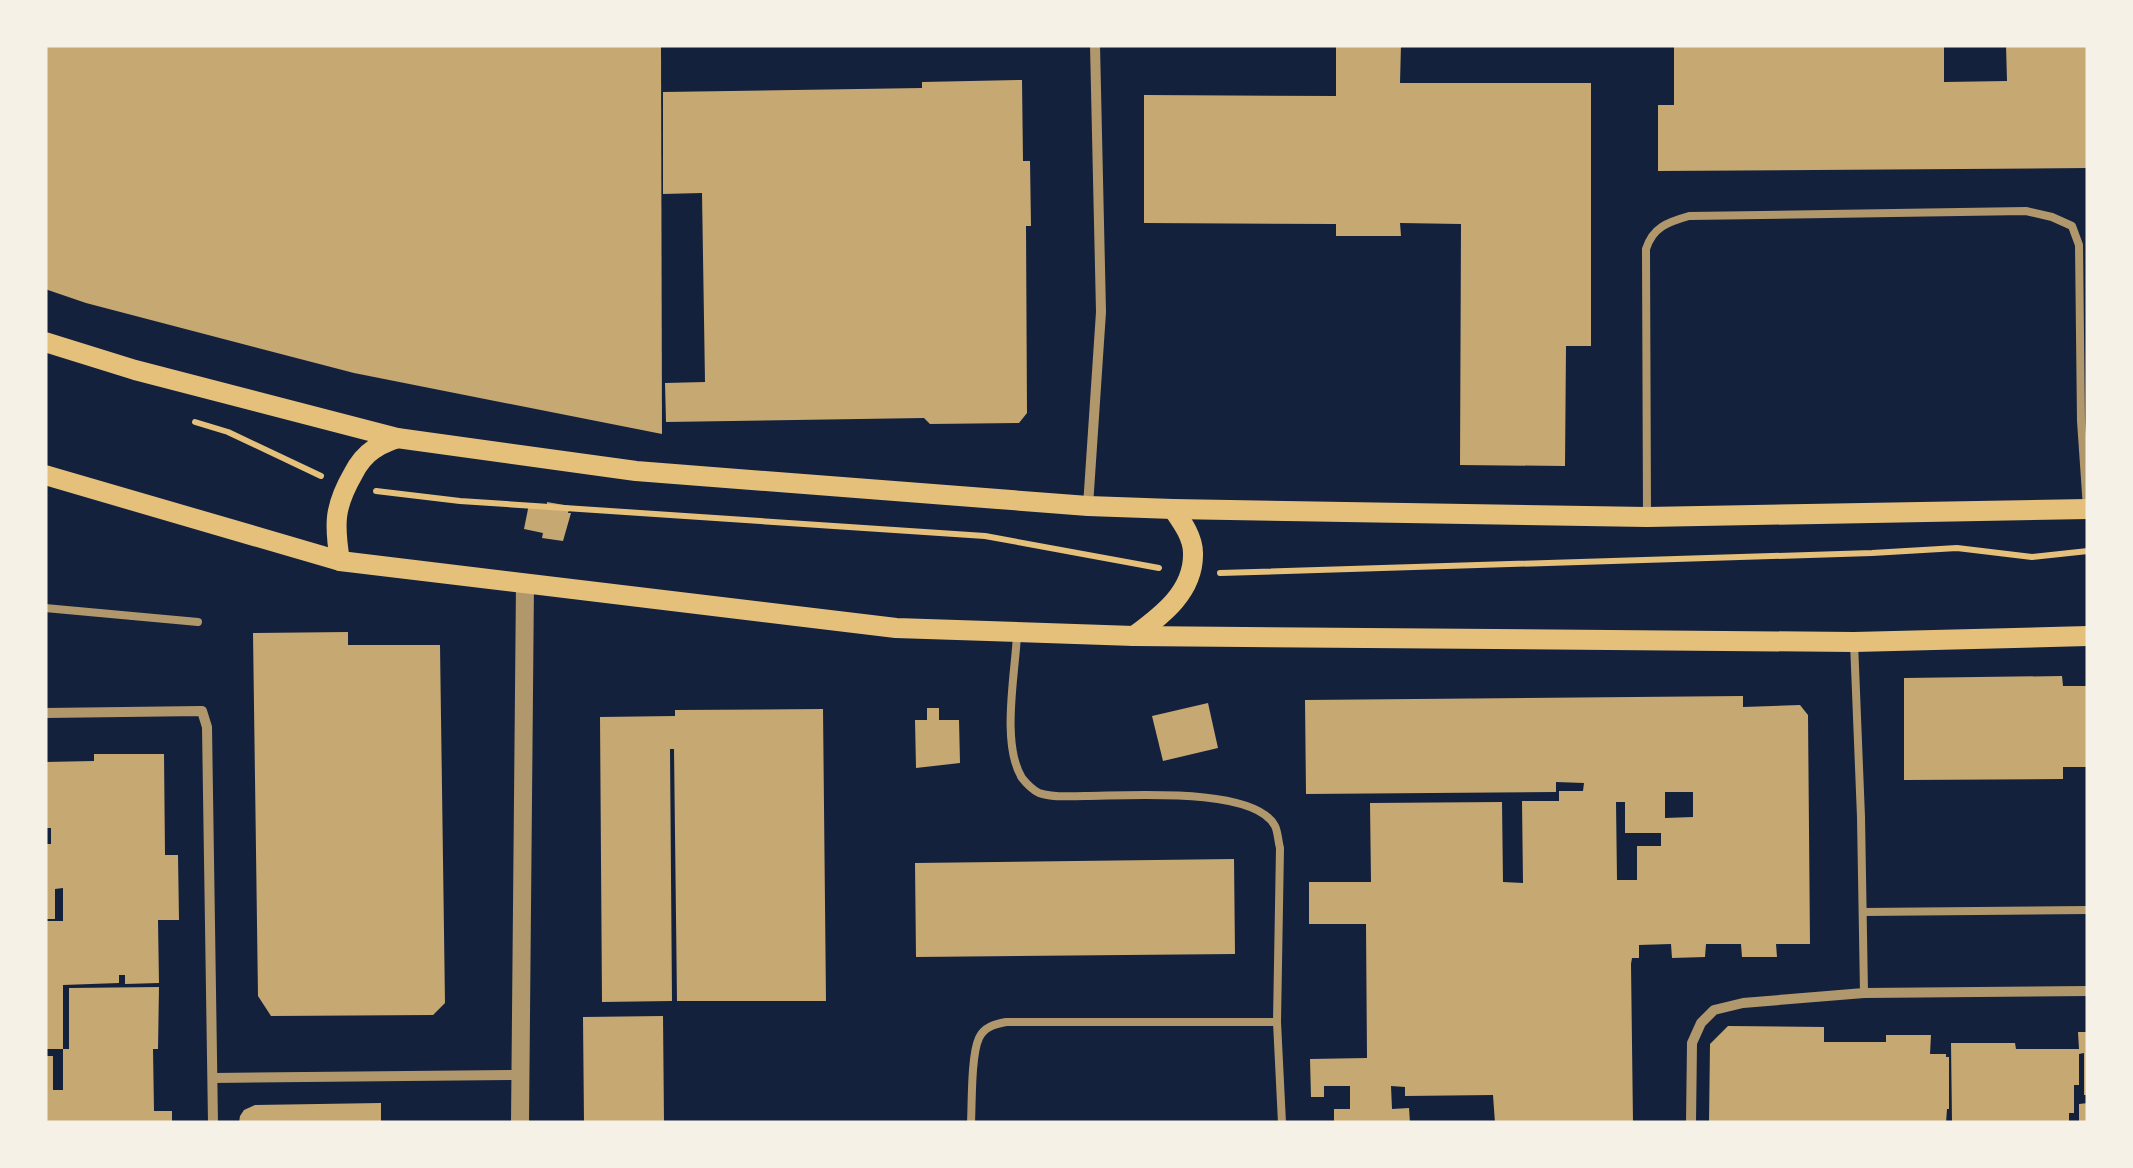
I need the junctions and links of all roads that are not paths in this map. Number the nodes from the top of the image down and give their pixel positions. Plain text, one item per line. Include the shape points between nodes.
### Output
1 (1095, 45) edge
2 (45, 342) edge
3 (397, 438) junction
4 (45, 474) edge
5 (1088, 506) junction
6 (1173, 509) junction
7 (2088, 510) edge
8 (1646, 517) junction
9 (340, 561) junction
10 (525, 583) junction
11 (45, 608) edge
12 (198, 622) dead end
13 (1018, 633) junction
14 (1134, 636) junction
15 (2088, 636) edge
16 (1854, 642) junction
17 (45, 713) edge
18 (2088, 910) edge
19 (1863, 912) junction
20 (2088, 991) edge
21 (1864, 993) junction
22 (1277, 1022) junction
23 (519, 1075) junction
24 (213, 1078) junction
25 (212, 1123) edge
26 (520, 1123) edge
27 (972, 1123) edge
28 (1282, 1123) edge
29 (1691, 1123) edge

1 - 5 street via 1101,312
2 - 3 main road
3 - 5 main road via 636,471
3 - 9 main road via 359,463 345,488 336,508
4 - 9 main road
5 - 6 main road
6 - 8 main road
6 - 14 main road via 1193,552 1190,574 1176,601
7 - 8 main road
7 - 8 lane via 2079,244 2072,226 2026,211 1689,216 1657,228 1646,249
9 - 10 main road
10 - 13 main road via 896,628
10 - 23 street
11 - 12 lane
13 - 14 main road
13 - 22 lane via 1015,763 1038,793 1224,799 1262,811 1274,826 1280,848
14 - 16 main road
15 - 16 main road
16 - 19 lane
17 - 24 street via 202,711 208,728
18 - 19 lane
19 - 21 lane
20 - 21 street
21 - 29 street via 1714,1010 1692,1043
22 - 27 lane via 994,1024 979,1038
22 - 28 lane
23 - 24 street
23 - 26 street
24 - 25 street

